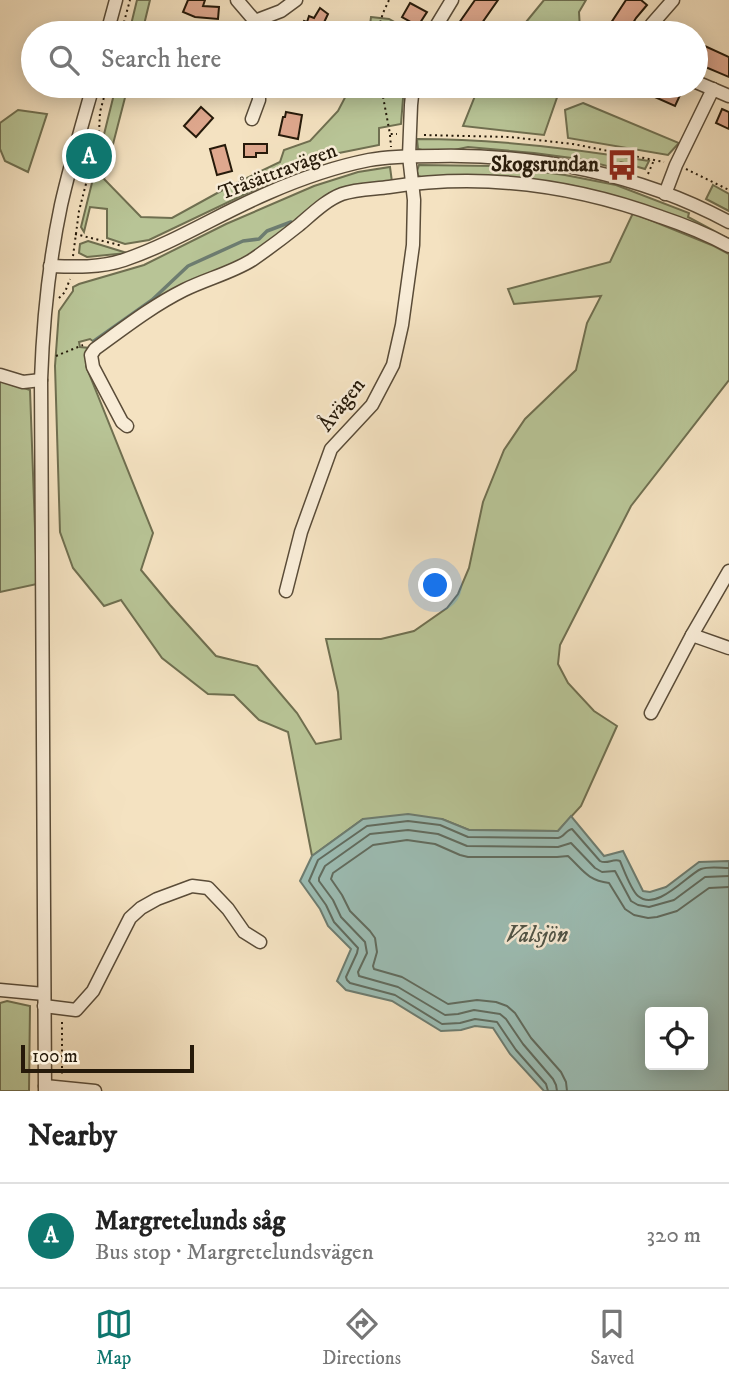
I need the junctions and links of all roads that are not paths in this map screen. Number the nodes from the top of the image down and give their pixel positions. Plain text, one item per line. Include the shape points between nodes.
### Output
1 (116, 0) edge
2 (237, 0) edge
3 (296, 0) edge
4 (452, 0) edge
5 (673, 0) edge
6 (110, 21) edge
7 (252, 21) edge
8 (265, 21) edge
9 (439, 21) edge
10 (654, 21) edge
11 (708, 87) edge
12 (713, 89) junction
13 (729, 96) edge
14 (90, 98) edge
15 (259, 98) edge
16 (413, 98) edge
17 (253, 119) dead end
18 (409, 156) junction
19 (413, 183) junction
20 (665, 194) junction
21 (729, 222) edge
22 (729, 246) edge
23 (50, 266) junction
24 (0, 375) edge
25 (41, 380) junction
26 (127, 426) dead end
27 (729, 571) edge
28 (286, 591) dead end
29 (692, 635) junction
30 (729, 648) edge
31 (651, 713) dead end
32 (260, 942) dead end
33 (0, 990) edge
34 (44, 1000) junction
35 (45, 1088) edge
36 (95, 1091) edge

1 - 6 street
2 - 7 street
3 - 8 street
4 - 9 street
5 - 10 street
11 - 12 street
12 - 13 street
12 - 20 street
14 - 23 street
15 - 17 street
16 - 18 street, Åvägen
18 - 19 street, Åvägen
18 - 20 street, Tråsättravägen via 519,158 626,180
18 - 23 street, Tråsättravägen via 368,160 315,174 122,261
19 - 22 street via 493,181 558,188 626,204
19 - 26 street via 336,197 249,262 187,288 95,349 93,367
19 - 28 street, Åvägen via 413,245 393,365 372,405 331,449 301,532
20 - 21 street, Tråsättravägen
23 - 25 street
24 - 25 street via 23,382
25 - 34 street
27 - 29 street
29 - 30 street
29 - 31 street
32 - 34 street via 244,932 208,888 192,886 157,899 130,918 93,991 76,1010
33 - 34 street
34 - 35 street
35 - 36 street

